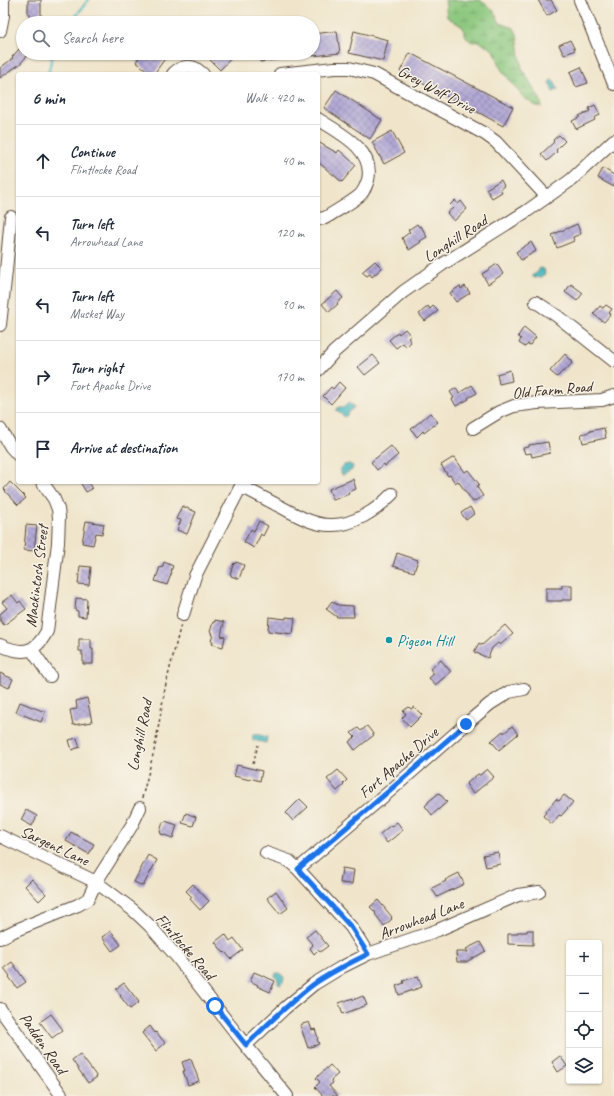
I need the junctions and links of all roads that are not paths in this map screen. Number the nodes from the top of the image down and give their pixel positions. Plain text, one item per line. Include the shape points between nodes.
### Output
1 (3, 0) edge
2 (580, 0) edge
3 (0, 31) edge
4 (175, 72) edge
5 (200, 72) edge
6 (301, 72) edge
7 (614, 84) edge
8 (320, 120) edge
9 (614, 140) edge
10 (547, 197) junction
11 (10, 217) edge
12 (320, 219) edge
13 (536, 302) dead end
14 (0, 325) edge
15 (614, 361) edge
16 (320, 368) edge
17 (614, 396) edge
18 (473, 428) dead end
19 (0, 429) edge
20 (16, 453) edge
21 (43, 484) edge
22 (242, 484) edge
23 (392, 494) dead end
24 (183, 615) road end
25 (0, 645) edge
26 (32, 650) junction
27 (50, 676) dead end
28 (524, 689) dead end
29 (140, 808) road end
30 (0, 836) edge
31 (266, 853) dead end
32 (298, 869) junction
33 (96, 882) junction
34 (539, 892) dead end
35 (0, 938) edge
36 (368, 954) junction
37 (0, 1009) edge
38 (246, 1045) junction
39 (62, 1096) edge
40 (287, 1096) edge

1 - 3 street
2 - 7 street
4 - 5 street via 185,67 195,68
6 - 10 street, Grey Wolf Drive via 349,68 374,74 485,134 496,142
8 - 12 street via 362,151 368,163 368,176 366,187 360,195
9 - 10 street, Longhill Road via 571,180
10 - 16 street, Longhill Road via 403,292 334,352
11 - 14 street
13 - 15 street
17 - 18 street, Old Farm Road via 602,400 514,406
19 - 20 street
21 - 26 street, Mackintosh Street via 54,499 60,517 47,631
22 - 23 street via 299,516 330,525 344,524 357,519
22 - 24 street via 195,576
25 - 26 street, Mackintosh Street via 10,650
26 - 27 street, Mackintosh Street
28 - 32 street, Fort Apache Drive via 509,692 490,704
29 - 33 street
30 - 33 street, Sargent Lane
31 - 32 street via 289,861
32 - 36 street via 351,927
33 - 35 street via 88,899 78,905
33 - 38 street, Flintlocke Road via 150,926
34 - 36 street, Arrowhead Lane via 518,895 438,930
36 - 38 street, Arrowhead Lane via 314,984
37 - 39 street, Padden Road
38 - 40 street, Flintlocke Road

